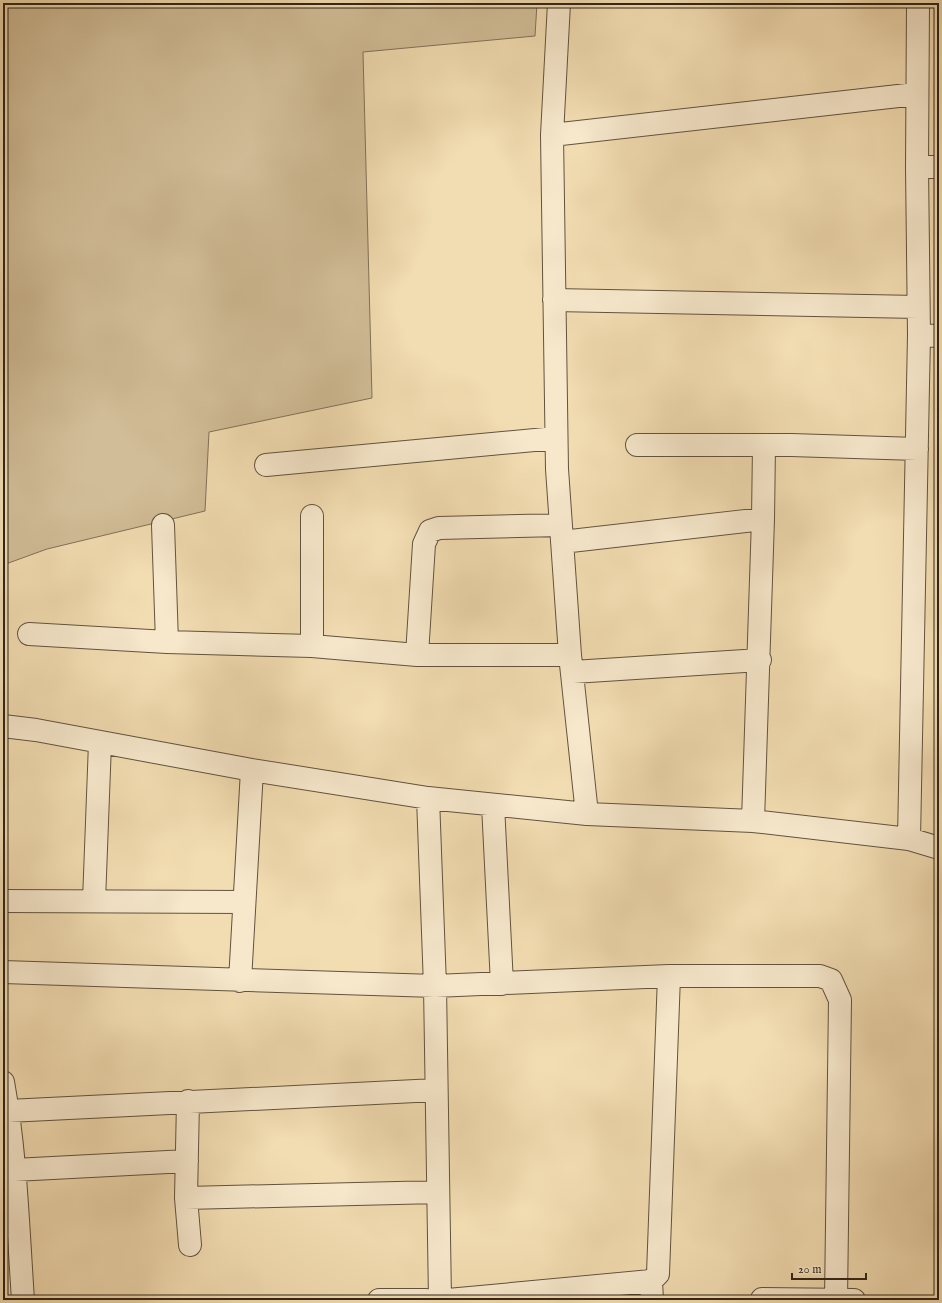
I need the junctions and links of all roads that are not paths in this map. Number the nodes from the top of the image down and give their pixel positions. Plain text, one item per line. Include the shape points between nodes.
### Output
1 (559, 3) edge
2 (918, 3) edge
3 (916, 94) junction
4 (552, 135) junction
5 (917, 167) junction
6 (939, 167) edge
7 (554, 300) junction
8 (918, 307) junction
9 (929, 335) edge
10 (556, 438) junction
11 (637, 445) dead end
12 (764, 445) junction
13 (917, 449) junction
14 (266, 465) dead end
15 (312, 516) dead end
16 (764, 519) junction
17 (163, 525) dead end
18 (561, 533) junction
19 (29, 634) dead end
20 (167, 642) junction
21 (312, 646) junction
22 (417, 655) junction
23 (760, 660) junction
24 (572, 663) junction
25 (3, 726) edge
26 (100, 743) junction
27 (252, 770) junction
28 (428, 798) junction
29 (493, 805) junction
30 (587, 814) junction
31 (753, 821) junction
32 (909, 839) junction
33 (939, 848) edge
34 (3, 901) edge
35 (94, 901) junction
36 (244, 902) junction
37 (3, 972) edge
38 (669, 976) junction
39 (240, 981) junction
40 (502, 984) junction
41 (435, 986) junction
42 (3, 1082) edge
43 (436, 1090) junction
44 (188, 1102) junction
45 (8, 1110) junction
46 (187, 1161) junction
47 (14, 1170) junction
48 (438, 1192) junction
49 (186, 1198) junction
50 (190, 1245) dead end
51 (652, 1290) edge
52 (762, 1299) edge
53 (23, 1300) edge
54 (379, 1300) edge
55 (426, 1300) edge
56 (450, 1300) edge
57 (836, 1300) edge
58 (854, 1300) edge

1 - 4 street
2 - 3 street
3 - 4 street
3 - 5 street
4 - 7 street
5 - 6 street
5 - 8 street
7 - 8 street
7 - 10 street
8 - 9 street
9 - 13 street
10 - 14 street
10 - 18 street
11 - 12 street
12 - 13 street
12 - 16 street
13 - 32 street
15 - 21 street
16 - 18 street
16 - 23 street
17 - 20 street
18 - 22 street via 438,528 430,531 424,544
18 - 24 street
19 - 20 street
20 - 21 street
21 - 22 street
22 - 24 street
23 - 24 street
23 - 31 street
24 - 30 street
25 - 26 street
26 - 27 street
26 - 35 street
27 - 28 street
27 - 36 street
28 - 29 street
28 - 41 street
29 - 30 street
29 - 40 street
30 - 31 street
31 - 32 street
32 - 33 street
34 - 35 street
35 - 36 street
36 - 39 street
37 - 39 street
38 - 40 street
38 - 51 street via 658,1274
38 - 57 street via 820,976 831,980 840,1000
39 - 41 street
40 - 41 street
41 - 43 street
42 - 45 street
43 - 44 street
43 - 48 street
44 - 45 street
44 - 46 street
45 - 47 street
46 - 47 street
46 - 49 street
47 - 53 street
48 - 49 street
48 - 56 street
49 - 50 street
51 - 56 street
52 - 57 street
54 - 55 street
57 - 58 street

